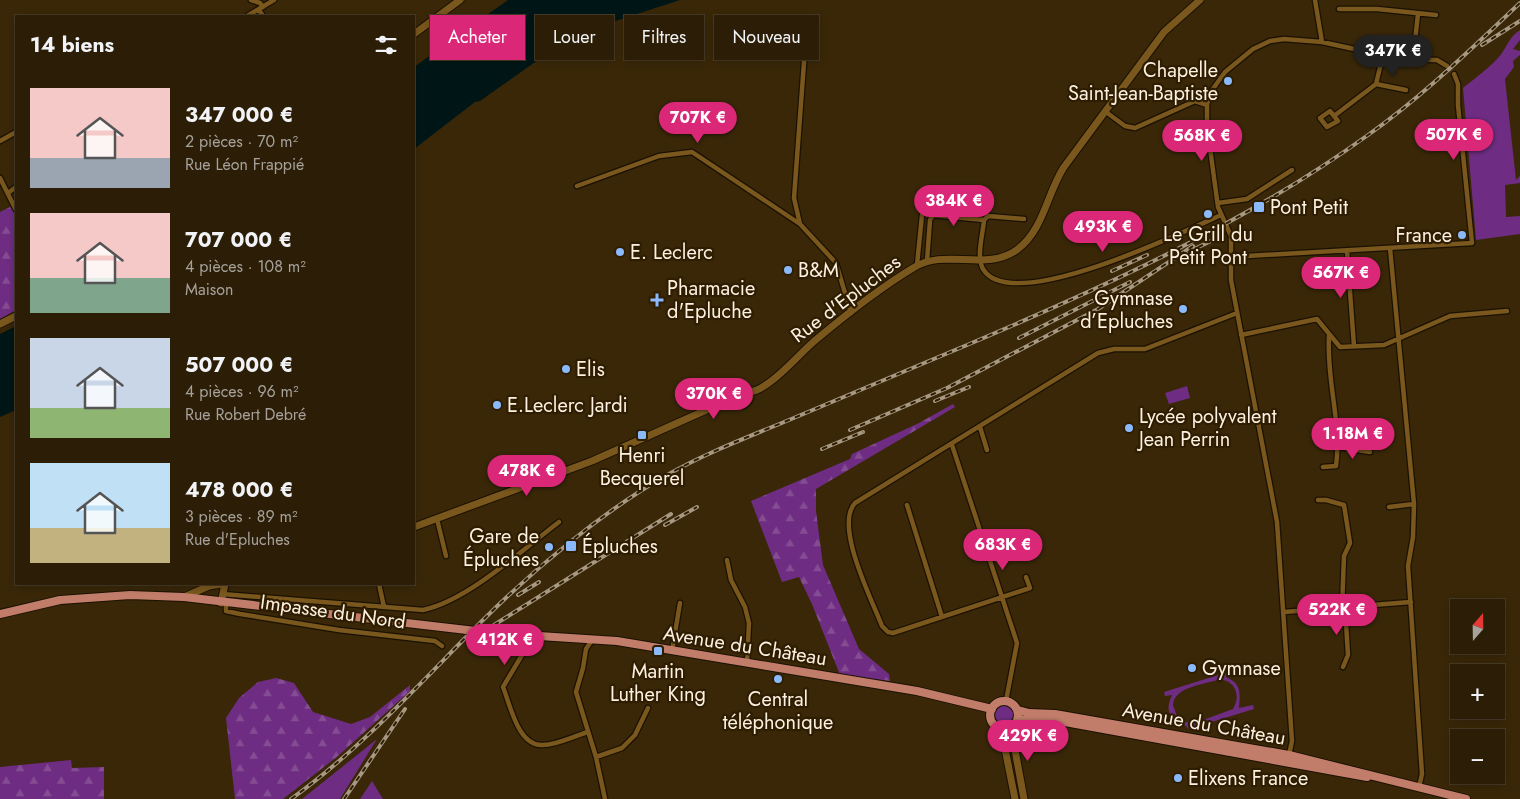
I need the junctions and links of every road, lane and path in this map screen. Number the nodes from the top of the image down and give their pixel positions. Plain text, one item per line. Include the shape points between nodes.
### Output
1 (251, 0) edge
2 (274, 0) edge
3 (460, 0) edge
4 (1200, 0) edge
5 (1315, 0) edge
6 (261, 8) junction
7 (1339, 9) dead end
8 (1418, 14) junction
9 (249, 15) edge
10 (263, 15) edge
11 (1436, 15) dead end
12 (415, 33) edge
13 (1322, 42) junction
14 (1383, 55) junction
15 (1412, 59) junction
16 (804, 60) edge
17 (1447, 66) tunnel mouth
18 (1454, 74) tunnel mouth
19 (1376, 84) junction
20 (1406, 90) dead end
21 (1210, 93) junction
22 (1195, 101) junction
23 (1207, 104) junction
24 (1106, 112) junction
25 (1334, 116) dead end
26 (15, 133) edge
27 (0, 141) edge
28 (1292, 170) dead end
29 (0, 178) edge
30 (577, 186) dead end
31 (15, 188) edge
32 (8, 193) junction
33 (1218, 203) junction
34 (15, 208) edge
35 (922, 215) dead end
36 (1221, 215) junction
37 (1024, 219) dead end
38 (984, 220) junction
39 (800, 224) junction
40 (1390, 248) junction
41 (1347, 251) junction
42 (1230, 257) junction
43 (927, 261) junction
44 (980, 262) junction
45 (917, 265) junction
46 (1506, 311) dead end
47 (851, 313) junction
48 (1237, 313) junction
49 (15, 316) edge
50 (0, 324) edge
51 (1241, 335) junction
52 (1329, 336) junction
53 (1398, 337) junction
54 (1354, 346) junction
55 (750, 392) junction
56 (731, 399) junction
57 (980, 427) junction
58 (952, 445) junction
59 (1339, 447) junction
60 (987, 450) dead end
61 (1370, 452) dead end
62 (1323, 468) dead end
63 (1318, 500) dead end
64 (1414, 504) junction
65 (907, 505) dead end
66 (1389, 507) dead end
67 (437, 519) junction
68 (559, 522) dead end
69 (415, 527) edge
70 (446, 556) dead end
71 (727, 560) dead end
72 (1026, 577) dead end
73 (215, 585) edge
74 (217, 585) edge
75 (225, 585) edge
76 (379, 585) edge
77 (184, 597) junction
78 (1001, 598) junction
79 (223, 600) junction
80 (207, 601) junction
81 (1411, 602) junction
82 (680, 603) dead end
83 (384, 607) junction
84 (1344, 607) junction
85 (1284, 612) junction
86 (0, 614) edge
87 (942, 617) junction
88 (579, 638) junction
89 (595, 639) junction
90 (442, 646) dead end
91 (586, 648) junction
92 (672, 651) junction
93 (522, 655) dead end
94 (747, 663) junction
95 (1343, 667) dead end
96 (1006, 701) junction
97 (648, 708) dead end
98 (992, 709) junction
99 (1018, 710) junction
100 (1018, 720) junction
101 (1007, 729) junction
102 (588, 732) junction
103 (596, 757) junction
104 (1289, 758) junction
105 (1419, 788) junction
106 (605, 799) edge
107 (1015, 799) edge
108 (1024, 799) edge
109 (1466, 799) edge

1 - 6 street via 260,2
2 - 6 street
3 - 12 street
4 - 24 street, Rue d'Epluches via 1164,32
5 - 13 street
6 - 9 street
6 - 10 street
7 - 8 street
8 - 11 street
8 - 15 street
13 - 14 street
13 - 21 street via 1270,41 1253,49 1225,72
14 - 15 street
14 - 19 street
15 - 17 street via 1437,60
16 - 39 street via 794,190
18 - 40 street via 1458,84 1472,243
19 - 20 street
19 - 25 street
21 - 22 street
21 - 23 street
22 - 23 street
22 - 24 street via 1135,128 1125,126
23 - 33 street
24 - 44 street, Rue d'Epluches via 1059,176 1040,222 1027,242 1002,257
26 - 27 street
28 - 33 street via 1247,199
29 - 32 street
30 - 39 street via 659,156 692,152
31 - 32 street
32 - 34 street
33 - 36 street
35 - 45 street
36 - 42 street via 1231,236
36 - 44 street via 1142,251 1031,283 1018,284 993,278
37 - 38 street via 988,216
38 - 43 street via 933,215
38 - 44 street
39 - 47 street via 836,263
40 - 41 street
40 - 53 street
41 - 42 street
41 - 54 street
42 - 48 street
43 - 44 street, Rue d'Epluches via 939,258
43 - 45 street, Rue d'Epluches
45 - 47 street, Rue d'Epluches
46 - 53 street via 1450,316
47 - 55 street, Rue d'Epluches via 766,385
48 - 51 street
48 - 57 street via 1145,349 1114,349 1098,354
49 - 50 street
51 - 52 street via 1317,319
51 - 85 street via 1277,522
52 - 54 street via 1340,347
52 - 59 street via 1328,362
53 - 54 street via 1384,344
53 - 64 street
55 - 56 street via 748,401 742,404
55 - 56 street via 746,386 737,385 732,389
56 - 67 street via 600,458
57 - 58 street
57 - 60 street
58 - 78 street
58 - 87 street via 854,503 848,516 852,548 882,626 894,633
59 - 61 street
59 - 62 street via 1336,466
63 - 84 street via 1344,505 1350,543 1344,556
64 - 66 street
64 - 81 street via 1408,566
65 - 87 street
67 - 69 street
67 - 70 street
68 - 83 street via 456,598 436,608
71 - 94 street via 731,580 749,623
72 - 78 street via 1030,588
73 - 77 street
74 - 80 street via 211,589
75 - 79 street
76 - 83 street
77 - 80 main road
77 - 86 main road via 130,595 78,598
78 - 87 street
78 - 96 street via 1017,643
79 - 80 main road
79 - 83 street
79 - 88 main road, Avenue du Château, bridge via 467,630
79 - 90 street, Impasse du Nord via 226,611 240,614 435,641
81 - 84 street
81 - 105 street via 1422,774
82 - 92 street
84 - 85 street
84 - 95 street via 1348,655
85 - 104 street via 1292,740
88 - 89 main road, Avenue du Château
88 - 91 street
89 - 91 street
89 - 92 main road, Avenue du Château
91 - 102 street via 576,692
92 - 94 main road, Avenue du Château
93 - 102 street via 503,687 524,736 541,746
94 - 98 main road, Avenue du Château via 917,691
96 - 98 main road
96 - 99 main road
97 - 103 street via 635,735 622,748
98 - 101 main road via 993,724
99 - 100 main road
99 - 104 main road, Avenue du Château via 1074,717
100 - 101 main road
100 - 104 main road, Avenue du Château via 1042,718
101 - 107 street via 1003,739
101 - 108 street
102 - 103 street
103 - 106 street
104 - 105 main road, Avenue du Château via 1355,770
105 - 109 main road, Avenue du Château

